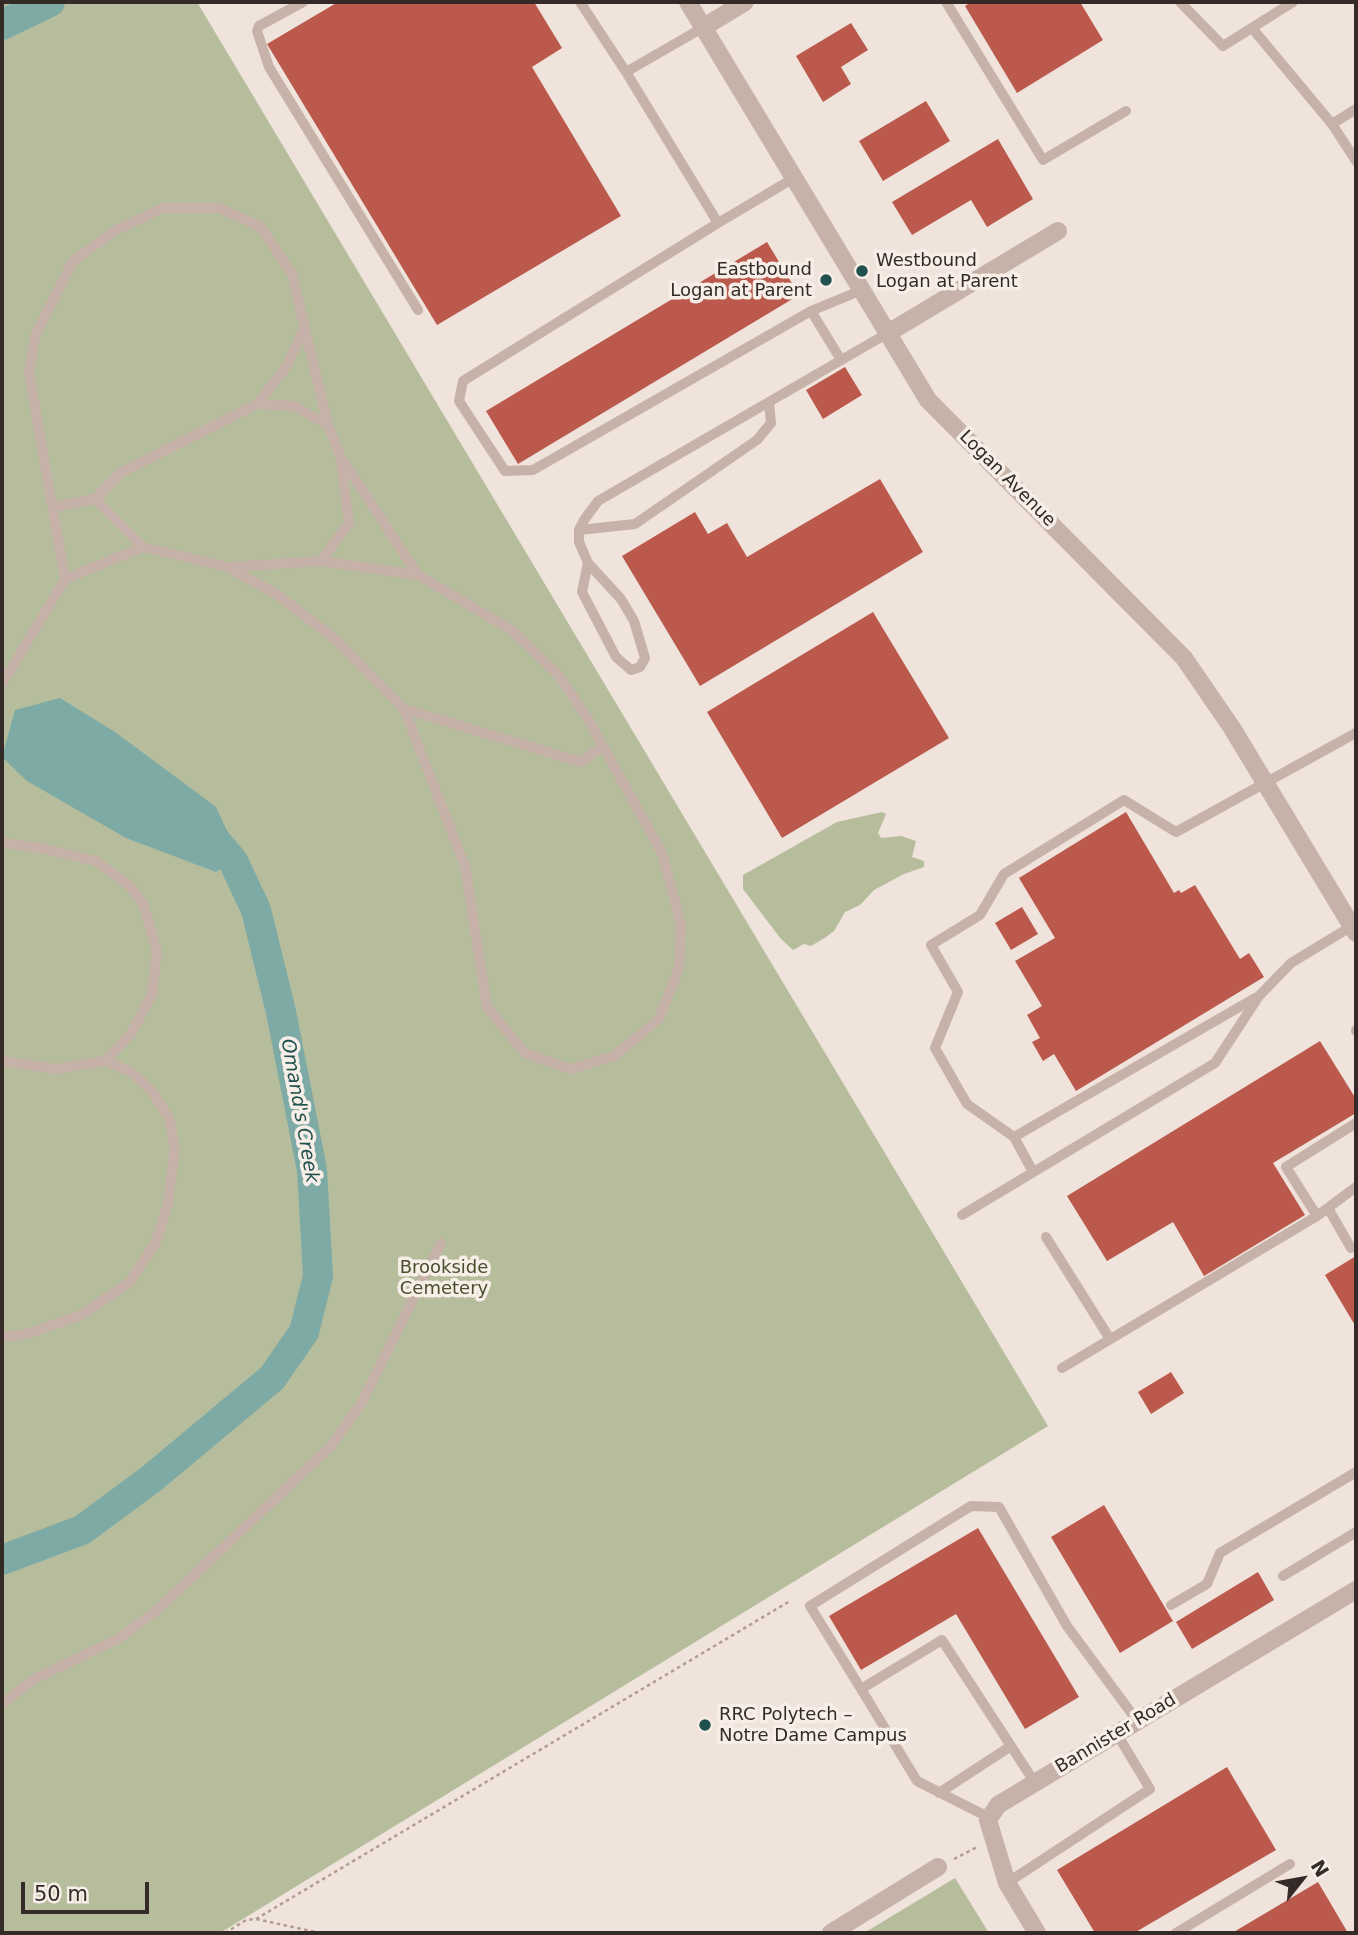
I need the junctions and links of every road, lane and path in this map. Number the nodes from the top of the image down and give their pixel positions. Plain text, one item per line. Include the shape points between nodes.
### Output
1 (303, 2) edge
2 (580, 2) edge
3 (688, 2) edge
4 (745, 2) edge
5 (946, 2) edge
6 (1180, 2) edge
7 (1293, 2) edge
8 (704, 27) junction
9 (1252, 28) junction
10 (626, 72) junction
11 (1356, 109) edge
12 (1126, 111) dead end
13 (1332, 124) junction
14 (1356, 161) edge
15 (794, 178) junction
16 (718, 223) junction
17 (1058, 231) dead end
18 (862, 290) junction
19 (418, 310) dead end
20 (811, 310) junction
21 (305, 326) junction
22 (888, 333) junction
23 (841, 360) junction
24 (769, 402) junction
25 (257, 404) junction
26 (328, 425) junction
27 (340, 456) junction
28 (95, 499) junction
29 (54, 507) junction
30 (579, 530) junction
31 (143, 547) junction
32 (321, 561) junction
33 (588, 563) junction
34 (227, 567) junction
35 (418, 575) junction
36 (65, 579) junction
37 (2, 684) edge
38 (404, 709) junction
39 (1356, 733) edge
40 (603, 746) junction
41 (1265, 783) junction
42 (2, 843) edge
43 (1354, 930) edge
44 (1259, 996) junction
45 (2, 1061) edge
46 (105, 1061) junction
47 (1356, 1123) edge
48 (1014, 1137) junction
49 (1033, 1172) junction
50 (1356, 1186) edge
51 (1328, 1208) junction
52 (962, 1214) dead end
53 (1317, 1216) junction
54 (1046, 1237) dead end
55 (441, 1242) dead end
56 (1351, 1248) dead end
57 (2, 1337) edge
58 (1110, 1339) junction
59 (1062, 1368) dead end
60 (1356, 1472) edge
61 (1356, 1532) edge
62 (1283, 1576) dead end
63 (1356, 1590) edge
64 (790, 1601) dead end
65 (1171, 1605) dead end
66 (861, 1689) junction
67 (2, 1704) edge
68 (1138, 1722) junction
69 (1117, 1734) junction
70 (1011, 1746) junction
71 (1035, 1783) junction
72 (939, 1793) junction
73 (990, 1818) junction
74 (994, 1839) junction
75 (1290, 1864) dead end
76 (939, 1867) joint
77 (1007, 1883) junction
78 (256, 1919) junction
79 (225, 1933) edge
80 (320, 1933) edge
81 (831, 1933) edge
82 (1037, 1933) edge
83 (1176, 1933) edge

1 - 19 lane via 259,26 269,67
2 - 10 lane
3 - 8 street, Logan Avenue
4 - 8 street
5 - 12 lane via 1044,160
6 - 9 lane via 1223,46
7 - 9 lane
8 - 10 lane
8 - 15 street, Logan Avenue
9 - 13 lane
10 - 16 lane
11 - 13 lane
13 - 14 lane
15 - 16 lane
15 - 18 street, Logan Avenue
16 - 20 lane via 463,381 458,401 505,471 533,470
17 - 22 street
18 - 20 lane
18 - 22 street, Logan Avenue
20 - 23 lane
21 - 25 lane via 287,366
21 - 26 lane
21 - 29 lane via 292,274 261,227 219,208 163,208 116,230 72,261 35,336 29,373
22 - 23 lane
22 - 41 street, Logan Avenue via 928,400 1184,658
23 - 24 lane
24 - 30 lane via 598,500
24 - 30 lane via 771,423 757,440 635,524
25 - 26 lane via 294,406
25 - 28 lane via 122,472
26 - 27 lane
27 - 32 lane via 349,523
27 - 35 lane
28 - 29 lane
28 - 31 lane
29 - 36 lane
30 - 33 lane
31 - 34 lane
31 - 36 lane
32 - 34 lane
32 - 35 lane
33 - 33 lane via 634,621 645,658 640,667 631,670 616,657 582,592
34 - 38 lane via 278,594 336,640
35 - 40 lane via 513,631 560,677
36 - 37 lane
38 - 40 lane via 581,762
38 - 40 lane via 464,866 487,1007 525,1053 571,1069 614,1056 659,1019 678,968 681,925 662,853
39 - 41 lane
41 - 43 street, Logan Avenue
41 - 48 lane via 1176,832 1124,800 1004,874 981,915 931,945 958,992 935,1048 967,1104
42 - 46 lane via 96,860 130,886 143,904 157,951 152,994 131,1034
43 - 44 lane via 1291,963
44 - 48 lane
44 - 49 lane via 1214,1063
45 - 46 lane via 56,1069
46 - 57 lane via 130,1071 152,1091 169,1118 175,1147 173,1176 156,1242 130,1282 81,1315 27,1334
47 - 53 lane via 1286,1167
48 - 49 lane
49 - 52 lane
50 - 51 lane
51 - 53 lane
51 - 56 lane
53 - 58 lane
54 - 58 lane
55 - 67 lane via 362,1402 331,1446 156,1611 118,1639 34,1679
58 - 59 lane
60 - 65 lane via 1220,1553 1207,1584
61 - 62 lane
63 - 68 street, Bannister Road
64 - 78 path
66 - 68 lane via 810,1606 971,1506 999,1507 1068,1626
66 - 70 lane via 942,1640
66 - 72 lane via 917,1781
68 - 69 street, Bannister Road
69 - 71 street, Bannister Road
69 - 77 lane via 1150,1790
70 - 71 lane
70 - 72 lane
71 - 73 street, Bannister Road via 998,1805
72 - 73 lane
73 - 74 street
74 - 76 path
74 - 77 street
75 - 83 lane
76 - 81 street
77 - 82 street
78 - 79 path
78 - 80 path

